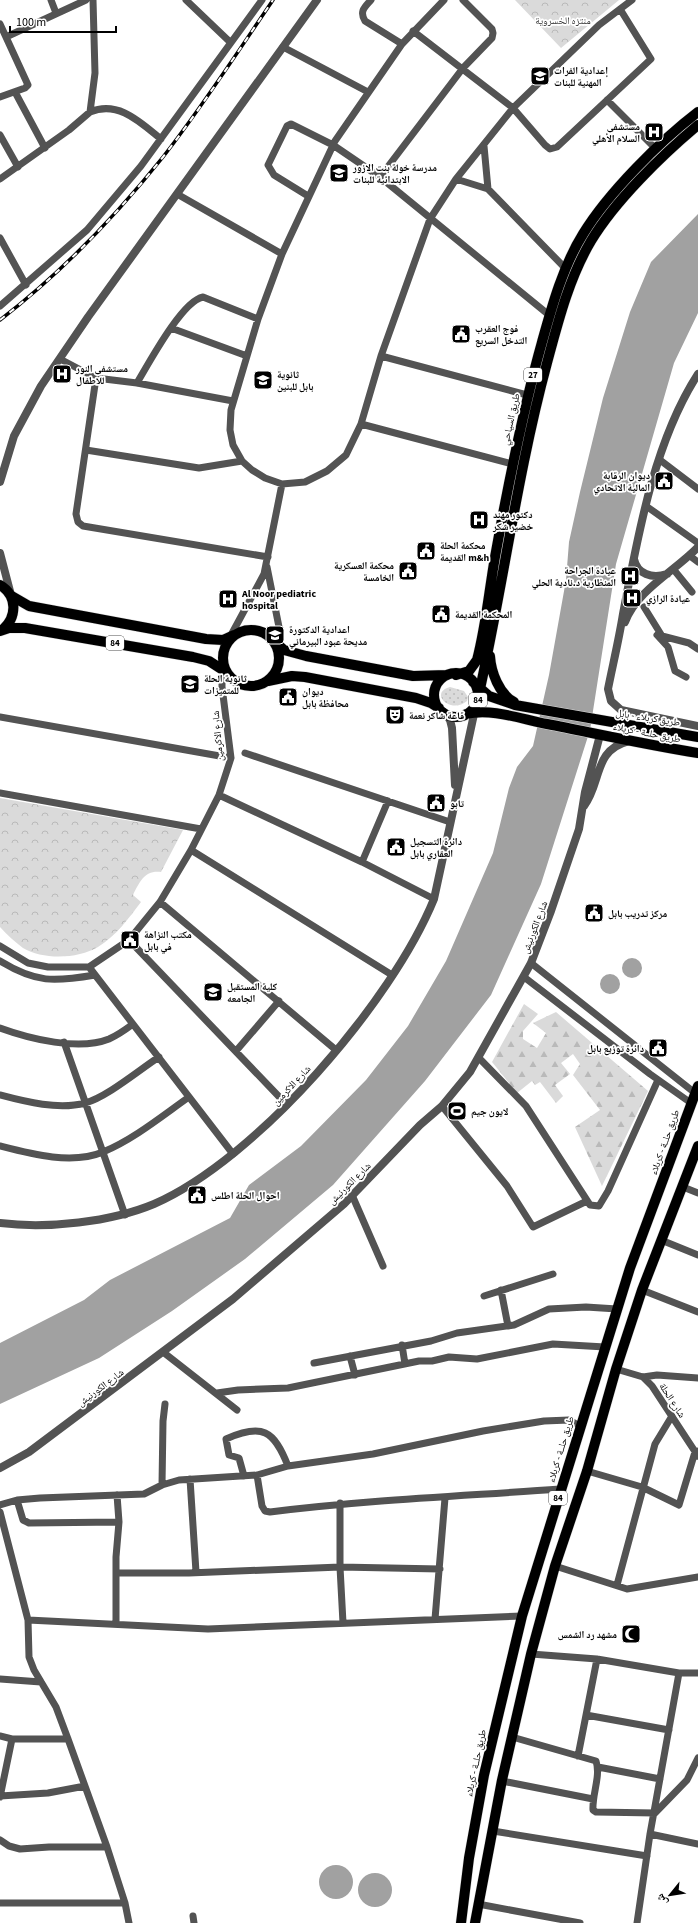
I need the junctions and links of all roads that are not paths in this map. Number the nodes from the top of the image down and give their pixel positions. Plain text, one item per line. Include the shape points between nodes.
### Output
1 (51, 0) edge
2 (86, 0) edge
3 (93, 0) edge
4 (186, 0) edge
5 (262, 0) edge
6 (317, 0) edge
7 (371, 0) edge
8 (444, 0) edge
9 (463, 0) edge
10 (632, 0) edge
11 (620, 9) junction
12 (56, 13) junction
13 (0, 24) edge
14 (413, 30) junction
15 (6, 37) junction
16 (230, 42) junction
17 (402, 44) junction
18 (283, 47) junction
19 (463, 68) junction
20 (15, 92) junction
21 (368, 92) junction
22 (0, 97) edge
23 (607, 100) junction
24 (514, 108) junction
25 (90, 112) junction
26 (698, 112) edge
27 (698, 125) edge
28 (0, 135) edge
29 (161, 139) junction
30 (333, 145) junction
31 (484, 146) junction
32 (45, 148) junction
33 (656, 149) junction
34 (18, 167) junction
35 (380, 177) junction
36 (0, 179) edge
37 (456, 179) junction
38 (488, 189) junction
39 (177, 194) junction
40 (308, 196) junction
41 (596, 215) junction
42 (430, 219) junction
43 (604, 222) junction
44 (587, 228) junction
45 (596, 234) junction
46 (0, 238) edge
47 (282, 254) junction
48 (566, 269) junction
49 (26, 285) junction
50 (0, 306) edge
51 (549, 315) junction
52 (258, 319) junction
53 (171, 328) junction
54 (247, 356) junction
55 (381, 356) junction
56 (60, 358) junction
57 (698, 374) edge
58 (96, 378) junction
59 (532, 379) junction
60 (542, 382) junction
61 (137, 383) junction
62 (527, 395) junction
63 (233, 402) junction
64 (521, 422) junction
65 (361, 424) junction
66 (531, 426) junction
67 (86, 450) junction
68 (660, 460) junction
69 (242, 461) junction
70 (2, 462) edge
71 (512, 464) junction
72 (0, 482) edge
73 (282, 484) junction
74 (698, 490) edge
75 (646, 506) junction
76 (698, 543) edge
77 (698, 547) edge
78 (0, 553) edge
79 (690, 556) junction
80 (634, 558) junction
81 (267, 560) junction
82 (698, 562) edge
83 (672, 572) junction
84 (0, 586) edge
85 (692, 592) dead end
86 (11, 597) junction
87 (644, 608) dead end
88 (651, 620) junction
89 (3, 631) edge
90 (231, 638) junction
91 (617, 642) junction
92 (277, 644) junction
93 (490, 645) junction
94 (697, 645) edge
95 (226, 672) junction
96 (451, 675) junction
97 (686, 677) dead end
98 (266, 682) junction
99 (475, 704) junction
100 (524, 707) junction
101 (441, 710) junction
102 (0, 717) edge
103 (698, 726) edge
104 (596, 734) junction
105 (698, 738) edge
106 (629, 742) junction
107 (245, 753) dead end
108 (698, 754) edge
109 (231, 758) junction
110 (0, 793) edge
111 (219, 795) junction
112 (455, 798) junction
113 (388, 801) junction
114 (582, 809) junction
115 (450, 822) junction
116 (201, 829) junction
117 (191, 850) junction
118 (362, 862) junction
119 (434, 899) junction
120 (160, 902) junction
121 (129, 940) junction
122 (0, 946) edge
123 (0, 961) edge
124 (531, 963) junction
125 (89, 967) junction
126 (95, 975) junction
127 (392, 976) junction
128 (524, 977) junction
129 (279, 1001) junction
130 (133, 1024) junction
131 (0, 1028) edge
132 (64, 1042) junction
133 (336, 1050) junction
134 (236, 1051) junction
135 (159, 1057) junction
136 (479, 1058) junction
137 (658, 1080) junction
138 (694, 1089) edge
139 (0, 1095) edge
140 (189, 1097) junction
141 (687, 1100) junction
142 (85, 1103) junction
143 (287, 1105) junction
144 (442, 1106) junction
145 (0, 1146) edge
146 (698, 1146) edge
147 (103, 1152) junction
148 (233, 1154) junction
149 (683, 1186) junction
150 (698, 1193) edge
151 (352, 1196) junction
152 (587, 1201) junction
153 (125, 1214) junction
154 (0, 1223) edge
155 (661, 1240) junction
156 (698, 1255) edge
157 (383, 1266) dead end
158 (553, 1274) dead end
159 (501, 1290) junction
160 (642, 1290) junction
161 (484, 1296) dead end
162 (617, 1309) junction
163 (698, 1312) edge
164 (508, 1326) junction
165 (402, 1345) junction
166 (605, 1347) junction
167 (163, 1352) junction
168 (350, 1356) junction
169 (314, 1363) dead end
170 (404, 1364) junction
171 (616, 1368) junction
172 (355, 1375) junction
173 (643, 1377) junction
174 (698, 1378) edge
175 (217, 1393) junction
176 (165, 1404) dead end
177 (237, 1410) dead end
178 (672, 1416) junction
179 (580, 1426) junction
180 (697, 1453) edge
181 (288, 1466) junction
182 (0, 1468) edge
183 (587, 1471) junction
184 (257, 1475) junction
185 (244, 1476) junction
186 (190, 1479) junction
187 (162, 1485) junction
188 (642, 1487) junction
189 (560, 1489) junction
190 (117, 1495) junction
191 (445, 1498) junction
192 (17, 1500) junction
193 (340, 1503) junction
194 (0, 1505) edge
195 (0, 1512) edge
196 (119, 1522) junction
197 (555, 1566) junction
198 (340, 1567) junction
199 (440, 1569) junction
200 (196, 1572) junction
201 (117, 1573) junction
202 (698, 1577) edge
203 (617, 1585) junction
204 (522, 1616) junction
205 (435, 1619) junction
206 (28, 1620) junction
207 (343, 1623) junction
208 (116, 1624) junction
209 (531, 1654) junction
210 (597, 1659) junction
211 (680, 1673) junction
212 (698, 1673) edge
213 (0, 1679) edge
214 (41, 1682) junction
215 (586, 1715) junction
216 (669, 1730) junction
217 (0, 1736) edge
218 (512, 1737) junction
219 (12, 1739) junction
220 (68, 1740) junction
221 (491, 1744) junction
222 (509, 1749) junction
223 (578, 1756) junction
224 (698, 1758) edge
225 (598, 1767) junction
226 (484, 1775) junction
227 (660, 1779) junction
228 (502, 1780) junction
229 (85, 1786) junction
230 (0, 1797) edge
231 (593, 1799) junction
232 (655, 1814) junction
233 (493, 1831) junction
234 (650, 1834) junction
235 (0, 1840) edge
236 (698, 1844) edge
237 (107, 1847) junction
238 (647, 1856) junction
239 (0, 1903) edge
240 (125, 1904) junction
241 (478, 1904) junction
242 (129, 1923) edge
243 (461, 1923) edge
244 (475, 1923) edge
245 (580, 1923) edge
246 (637, 1923) edge

1 - 12 street
2 - 12 street
3 - 25 street via 95,73
4 - 16 street
5 - 16 street
6 - 18 street
7 - 17 street via 362,11 365,21
8 - 14 street
9 - 19 street via 493,33 492,38
10 - 11 street
11 - 23 street via 651,59
11 - 24 street via 599,25
12 - 15 street
13 - 15 street
14 - 17 street
14 - 19 street
15 - 20 street via 27,82 25,88
16 - 29 street
17 - 21 street
18 - 21 street
18 - 39 street
19 - 24 street
19 - 35 street
20 - 22 street
20 - 32 street
21 - 30 street
23 - 24 street via 557,147 550,148
23 - 33 street
24 - 31 street
25 - 29 street via 108,108 130,114
25 - 32 street
26 - 33 main road, طريق السياحي / 27
27 - 43 main road, 27 via 643,178
28 - 34 street
29 - 49 street via 87,230
30 - 35 street
30 - 40 street
30 - 40 street via 292,124 287,126 268,165 274,175
31 - 37 street
31 - 38 street
32 - 34 street
33 - 41 main road, طريق السياحي / 27
34 - 36 street
35 - 42 street
37 - 38 street
37 - 42 street
38 - 48 street
39 - 47 street
39 - 56 street
40 - 47 street
41 - 43 main road via 599,221
41 - 44 main road, طريق السياحي / 27
42 - 51 street
42 - 55 street
43 - 45 main road, 27
44 - 45 main road via 591,228
44 - 48 main road, طريق السياحي / 27
45 - 60 main road, 27 via 583,256 559,319
46 - 49 street
47 - 52 street
48 - 51 main road, طريق السياحي / 27
49 - 50 street
51 - 59 main road, طريق السياحي / 27
52 - 53 street via 203,297 196,298
52 - 54 street
53 - 54 street
53 - 61 street
54 - 63 street
55 - 62 street
55 - 65 street
56 - 58 street
56 - 70 street via 41,386
57 - 68 street via 686,392 670,427
58 - 61 street
58 - 67 street
59 - 60 main road via 537,383
59 - 62 main road, طريق السياحي / 27
60 - 66 main road, 27
61 - 63 street
62 - 64 main road, طريق السياحي / 27
63 - 69 street via 230,430 233,445
64 - 66 main road
64 - 71 main road, طريق السياحي / 27
65 - 71 street
65 - 73 street via 346,455 327,471 305,482
66 - 93 main road, 27
67 - 69 street via 200,468
67 - 81 street via 76,514 78,522 83,526
68 - 74 street
68 - 75 street
69 - 73 street via 265,478
70 - 72 street
71 - 96 main road, طريق السياحي / 27 via 479,651 472,668 464,673
73 - 81 street
75 - 76 street
75 - 80 street
77 - 79 street
78 - 86 street
79 - 82 street
79 - 83 street
80 - 83 street via 635,565 643,573 658,576
80 - 91 street
81 - 90 street
81 - 92 street via 279,627
83 - 85 street
83 - 91 street via 651,588 632,609
84 - 86 main road, 84
86 - 89 main road, 84 via 13,616
86 - 90 main road, 84 via 29,606 190,636 217,640
87 - 88 street
88 - 94 street via 662,636
88 - 97 street via 650,624 672,656 675,670
89 - 95 main road, 84 via 25,628 193,657 209,660
90 - 92 main road, 84 via 243,630 255,630 266,634
90 - 95 main road via 222,658
91 - 103 street via 608,689 608,695 614,705 621,710
92 - 96 main road, 84 via 306,656 413,676
92 - 98 main road via 279,662 276,672
93 - 99 main road, 27
93 - 100 main road via 490,662 500,687 512,702
95 - 98 main road, 84 via 232,680 241,685 261,685
95 - 109 street, شارع الاكرمين via 222,687
96 - 99 main road, 84 via 465,676 473,682 478,692
96 - 101 main road via 441,679 434,690 433,697
98 - 101 main road, 84 via 292,676 305,677 416,698
99 - 100 main road, 84 via 494,698
99 - 101 main road, 84 via 461,716
99 - 104 main road, 84 via 492,713
99 - 112 street, شارع الاكرمين
100 - 105 main road, طريق كربلاء - بابل / 84
101 - 112 street, شارع الاكرمين via 450,720 452,728
102 - 109 street
104 - 106 main road, طريق حلــة - كربلاء / 84
104 - 114 street, شارع الكورنيش
106 - 108 main road, طريق حلــة - كربلاء / 84
106 - 114 street via 617,745 607,753 590,797
107 - 113 street
109 - 111 street, شارع الاكرمين
110 - 116 street
111 - 116 street, شارع الاكرمين
111 - 118 street
112 - 115 street, شارع الاكرمين
113 - 115 street
113 - 118 street
114 - 124 street, شارع الكورنيش via 579,829
115 - 119 street, شارع الاكرمين
116 - 117 street, شارع الاكرمين
117 - 120 street, شارع الاكرمين
117 - 127 street
118 - 119 street
119 - 127 street, شارع الاكرمين
120 - 121 street, شارع الاكرمين
120 - 129 street
121 - 125 street, شارع الاكرمين
121 - 134 street
122 - 125 street via 28,963 48,967
123 - 126 street via 15,970 45,980 68,980
124 - 128 street, شارع الكورنيش
124 - 138 street
125 - 126 street
126 - 130 street
127 - 133 street, شارع الاكرمين
128 - 136 street, شارع الكورنيش
128 - 137 street
129 - 133 street
129 - 134 street
130 - 132 street via 108,1039 83,1043
130 - 135 street
131 - 132 street via 41,1040
132 - 142 street
133 - 143 street, شارع الاكرمين
134 - 143 street
135 - 140 street
135 - 142 street
136 - 144 street, شارع الكورنيش
136 - 152 street via 526,1106
137 - 141 street
137 - 152 street via 608,1191 599,1206 590,1205
138 - 141 main road, طريق حلــة - كربلاء / 84
139 - 142 street via 39,1103
140 - 147 street via 126,1140
140 - 148 street
141 - 162 main road, طريق حلــة - كربلاء / 84
142 - 147 street
143 - 148 street, شارع الاكرمين
144 - 151 street, شارع الكورنيش via 420,1124
144 - 152 street via 507,1186 533,1227
145 - 147 street via 49,1156 77,1157
146 - 149 main road, 84
147 - 153 street
148 - 153 street, شارع الاكرمين via 174,1194
149 - 150 street
149 - 155 main road, 84
151 - 157 street
151 - 167 street, شارع الكورنيش via 232,1299
153 - 154 street, شارع الاكرمين via 73,1223
155 - 156 street
155 - 160 main road, 84
158 - 159 street
159 - 161 street
159 - 164 street
160 - 163 street
160 - 171 main road, 84
162 - 164 street via 549,1309
162 - 166 main road, طريق حلــة - كربلاء / 84
164 - 165 street via 457,1333 431,1341
165 - 168 street
165 - 170 street
166 - 170 street via 553,1344 477,1359 449,1357
166 - 179 main road, طريق حلــة - كربلاء / 84
167 - 175 street
167 - 182 street, شارع الكورنيش via 29,1452
168 - 169 street
168 - 172 street
170 - 172 street
171 - 173 street
171 - 183 main road, 84
172 - 175 street via 288,1388
173 - 174 street via 657,1375
173 - 178 street, شارع الحلة
175 - 177 street
176 - 187 street
178 - 180 street, شارع الحلة
178 - 188 street via 655,1444
179 - 181 street via 569,1420 544,1421 373,1454
179 - 189 main road, طريق حلــة - كربلاء / 84
180 - 188 street via 679,1505
181 - 184 street
181 - 185 street via 277,1443 270,1435 256,1430 226,1439 229,1455 240,1458 242,1462
183 - 188 street
183 - 197 main road, 84
184 - 185 street
184 - 193 street via 265,1511
185 - 186 street
186 - 187 street
186 - 200 street
187 - 190 street via 144,1494
188 - 203 street
189 - 191 street
189 - 204 main road, طريق حلــة - كربلاء / 84
190 - 192 street
190 - 196 street
191 - 193 street
191 - 199 street
192 - 194 street
192 - 196 street via 23,1520 29,1523
193 - 198 street
195 - 206 street
196 - 201 street
197 - 203 street
197 - 209 main road, 84
198 - 199 street
198 - 200 street
198 - 207 street
199 - 205 street
200 - 201 street
201 - 208 street
202 - 203 street via 627,1589
204 - 205 street
204 - 221 main road, طريق حلــة - كربلاء / 84
205 - 207 street
206 - 208 street
206 - 214 street via 30,1657
207 - 208 street via 208,1629
209 - 210 street
209 - 218 main road, 84
210 - 211 street
210 - 215 street
211 - 212 street
211 - 216 street
213 - 214 street
214 - 220 street via 56,1707
215 - 216 street
215 - 223 street
216 - 227 street
217 - 219 street
218 - 222 main road, 84
218 - 223 street
219 - 220 street
219 - 230 street
220 - 229 street
221 - 222 main road via 499,1752
221 - 226 main road, طريق حلــة - كربلاء / 84
222 - 228 main road, 84
223 - 225 street via 596,1762
224 - 232 street via 687,1780
225 - 227 street
225 - 231 street
226 - 228 main road via 494,1773
226 - 243 main road, طريق حلــة - كربلاء / 84 via 469,1858
227 - 232 street
228 - 231 street
228 - 233 main road, 84
229 - 230 street via 48,1793
229 - 237 street
231 - 232 street via 593,1810 596,1812
232 - 234 street
233 - 238 street
233 - 241 main road, 84
234 - 236 street
234 - 238 street
235 - 237 street via 20,1849 56,1846
237 - 240 street
238 - 246 street
239 - 240 street
240 - 242 street
241 - 244 main road, 84
241 - 245 street

